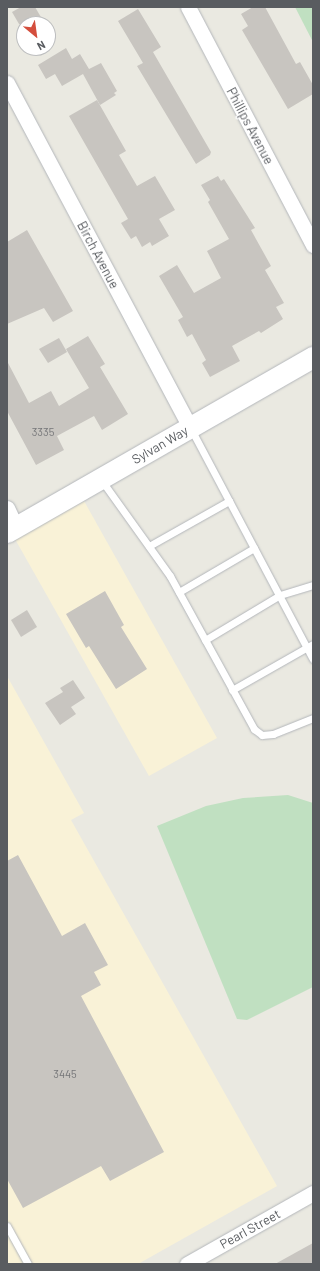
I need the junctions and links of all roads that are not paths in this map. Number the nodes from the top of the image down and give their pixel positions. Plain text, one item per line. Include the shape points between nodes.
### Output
1 (188, 7) edge
2 (7, 83) edge
3 (313, 244) edge
4 (313, 357) edge
5 (190, 427) junction
6 (100, 479) junction
7 (229, 501) junction
8 (7, 508) edge
9 (12, 530) edge
10 (149, 546) junction
11 (254, 548) junction
12 (313, 585) edge
13 (179, 592) junction
14 (280, 596) junction
15 (205, 640) junction
16 (310, 646) edge
17 (313, 659) edge
18 (232, 690) junction
19 (313, 718) edge
20 (313, 1194) edge
21 (7, 1226) edge
22 (28, 1264) edge
23 (187, 1264) edge

1 - 3 street, Phillips Avenue
2 - 5 street, Birch Avenue
4 - 5 main road, Sylvan Way
5 - 6 main road, Sylvan Way
5 - 7 lane
6 - 9 main road, Sylvan Way
6 - 10 lane
7 - 10 lane
7 - 11 lane
8 - 9 street
10 - 13 lane
11 - 13 lane
11 - 14 lane
12 - 14 lane
13 - 15 lane
14 - 15 lane
14 - 16 lane
15 - 18 lane
16 - 17 lane
16 - 18 lane
18 - 19 lane via 254,729 262,735 293,728
20 - 23 street, Pearl Street
21 - 22 lane

